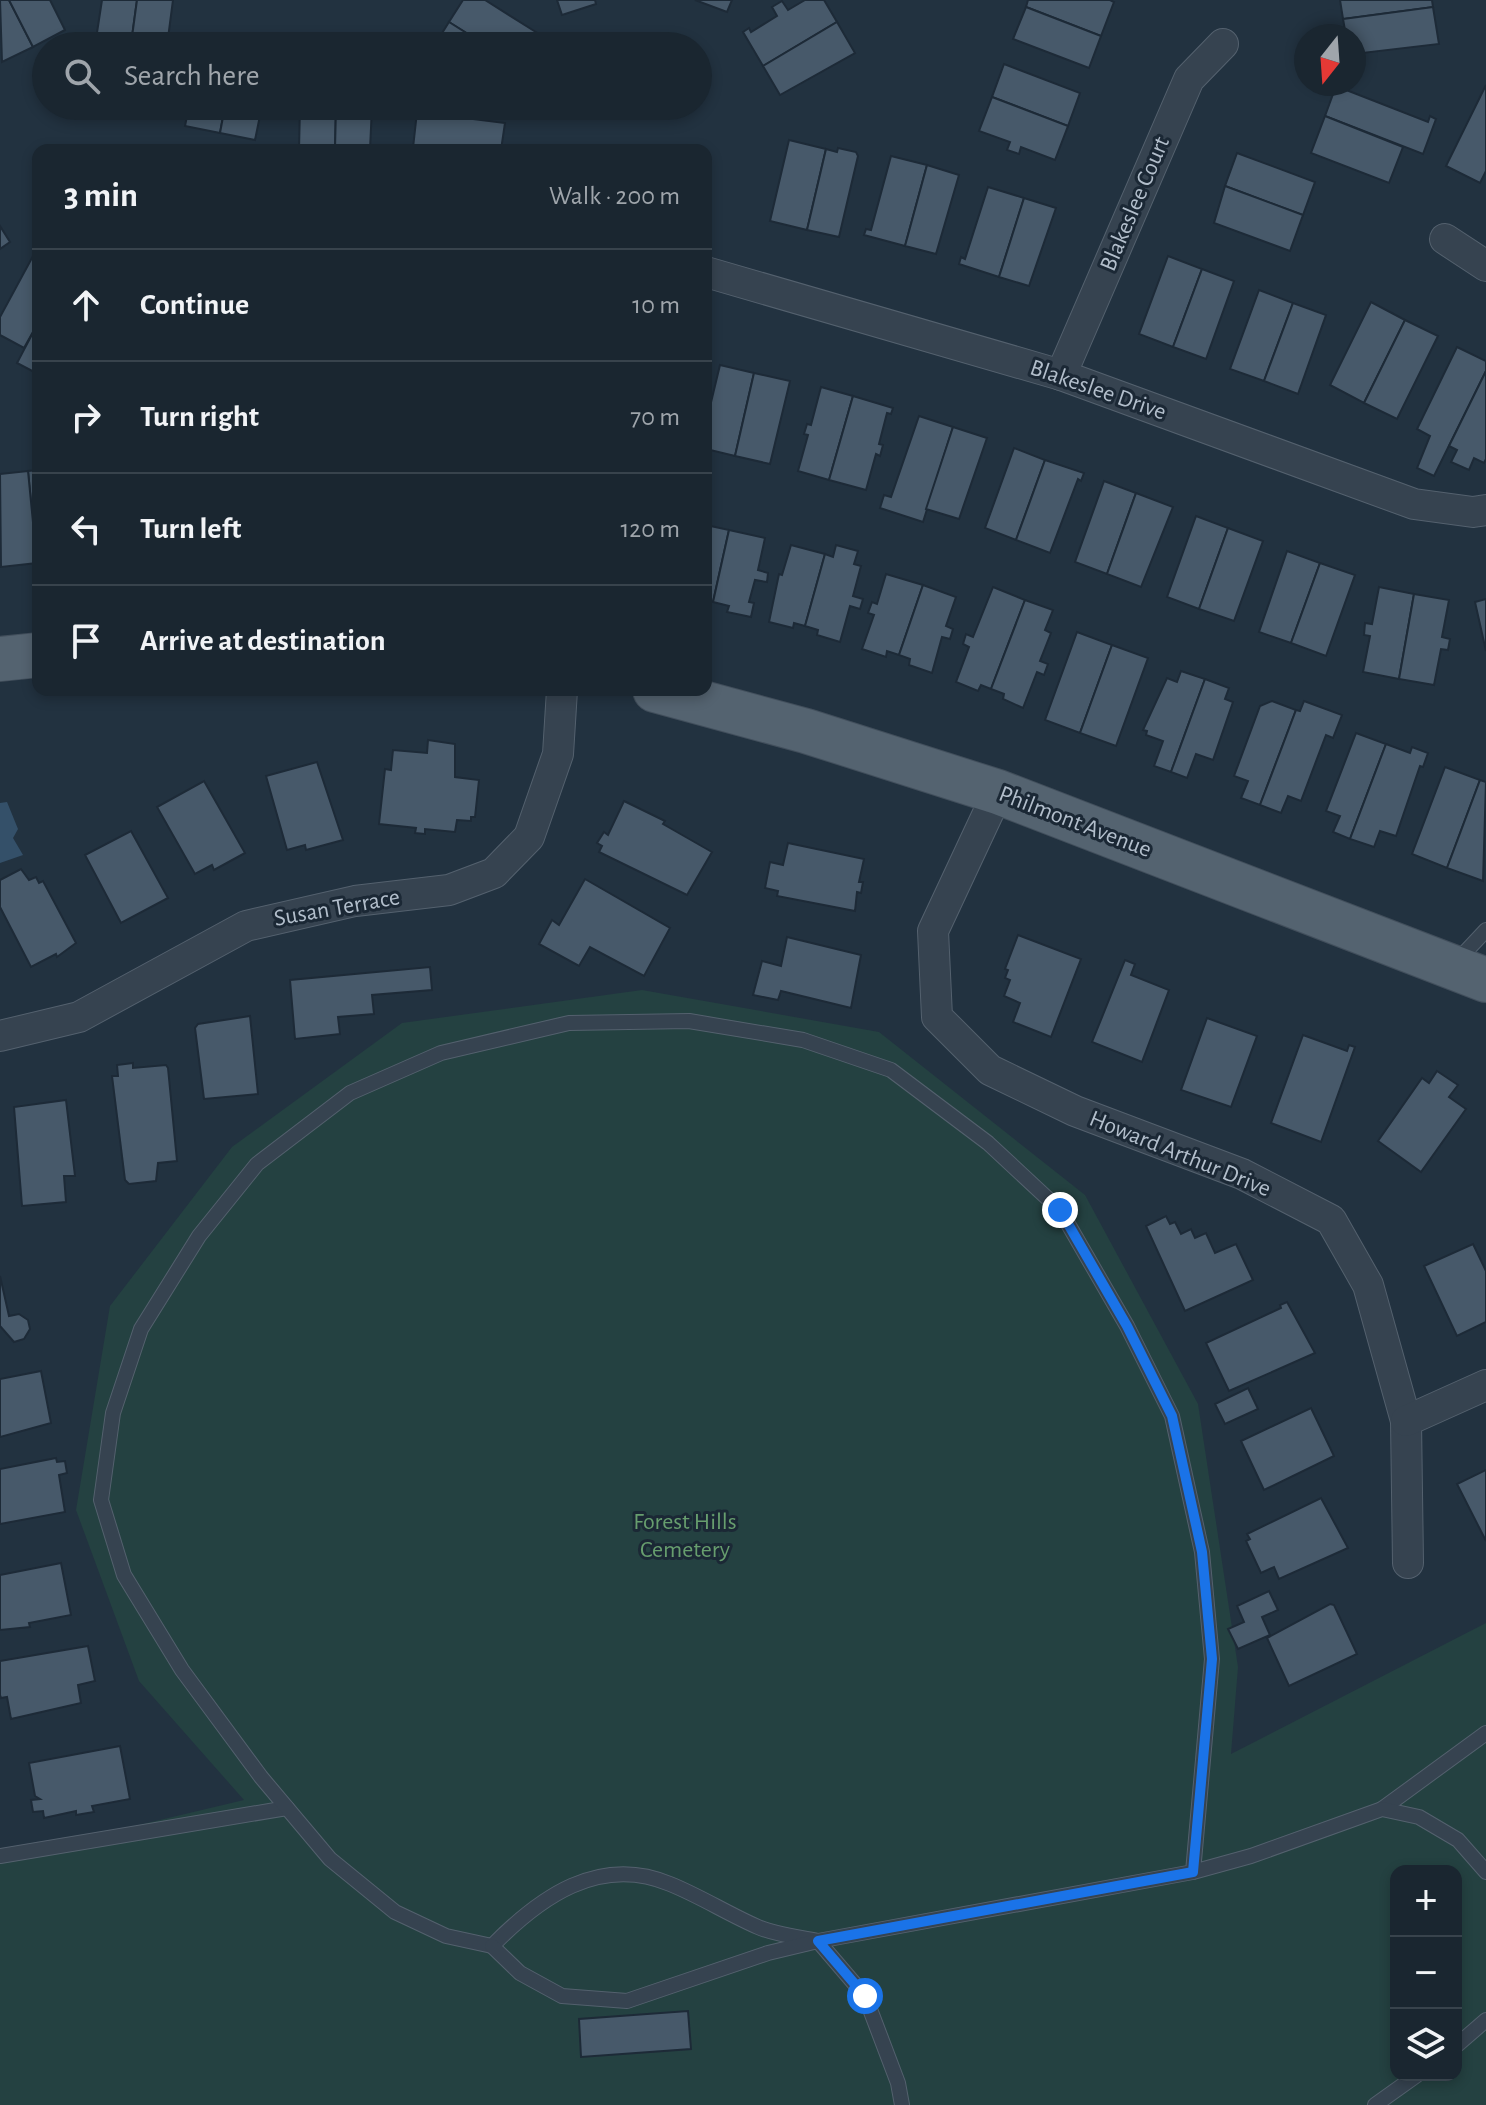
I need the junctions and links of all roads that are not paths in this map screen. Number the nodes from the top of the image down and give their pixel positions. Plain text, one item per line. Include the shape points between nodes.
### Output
1 (1223, 44) dead end
2 (1445, 239) dead end
3 (1486, 266) edge
4 (712, 274) edge
5 (1061, 375) junction
6 (1486, 510) edge
7 (32, 656) edge
8 (0, 659) edge
9 (562, 696) edge
10 (677, 696) edge
11 (998, 792) junction
12 (1486, 930) edge
13 (1469, 974) edge
14 (0, 1036) edge
15 (1486, 1385) edge
16 (1406, 1421) junction
17 (1408, 1563) dead end
18 (1486, 1733) edge
19 (287, 1808) junction
20 (1382, 1809) junction
21 (0, 1856) edge
22 (1193, 1872) junction
23 (1486, 1872) edge
24 (818, 1941) junction
25 (492, 1946) junction
26 (1486, 2020) edge
27 (1462, 2041) edge
28 (1409, 2081) edge
29 (902, 2105) edge
30 (1375, 2105) edge

1 - 5 street, Blakeslee Court via 1189,79
2 - 3 street
4 - 5 street, Blakeslee Drive
5 - 6 street, Blakeslee Drive via 1414,504
7 - 8 main road
9 - 14 street, Susan Terrace via 558,754 529,837 494,873 449,890 355,901 246,926 79,1017
10 - 11 main road, Philmont Avenue
11 - 13 main road, Philmont Avenue
11 - 16 street, Howard Arthur Drive via 933,931 937,1017 990,1070 1075,1111 1242,1174 1331,1220 1368,1285
12 - 13 lane
15 - 16 street
16 - 17 street, Howard Arthur Drive
18 - 20 lane
19 - 21 lane
19 - 22 lane via 182,1670 124,1575 101,1500 113,1413 141,1329 199,1236 257,1164 350,1093 441,1053 569,1023 689,1021 803,1040 891,1070 988,1143 1060,1210 1172,1416 1202,1552 1212,1659
19 - 25 lane via 330,1859 395,1912 446,1936
20 - 22 lane
20 - 23 lane via 1419,1817 1445,1832
22 - 24 lane
24 - 25 lane via 627,2001 562,1996 520,1973
24 - 25 lane via 761,1928 666,1882 620,1874 567,1885 529,1909
24 - 29 lane via 865,1996
26 - 27 lane
28 - 30 lane

